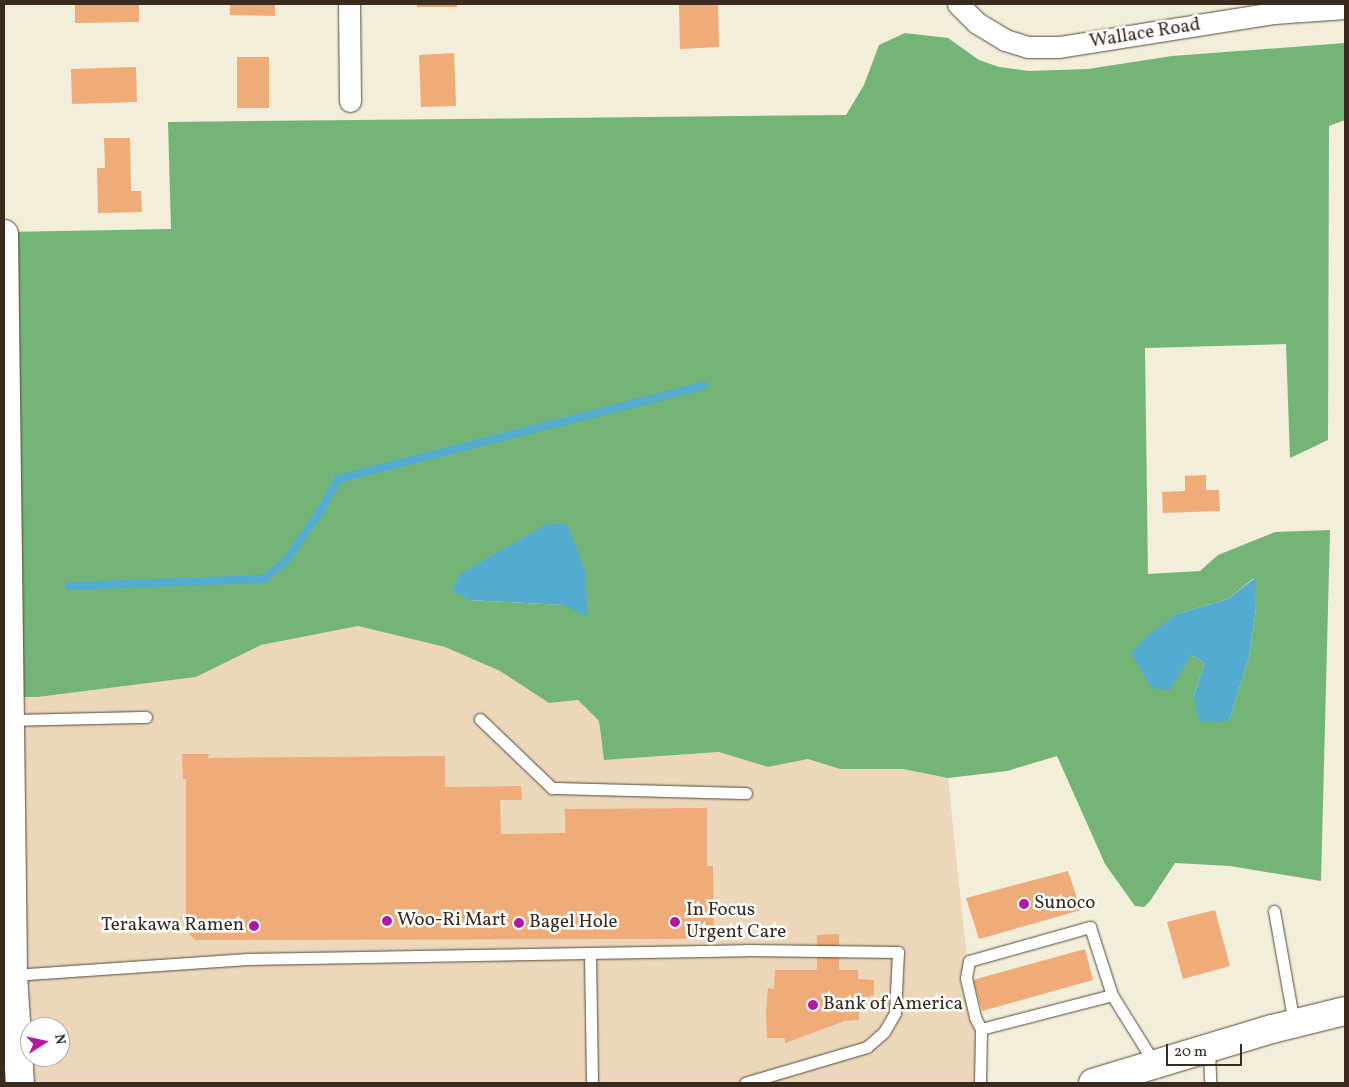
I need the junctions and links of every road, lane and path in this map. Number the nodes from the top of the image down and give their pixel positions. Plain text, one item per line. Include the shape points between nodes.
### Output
1 (349, 4) edge
2 (958, 4) edge
3 (1345, 8) edge
4 (1274, 9) edge
5 (350, 101) dead end
6 (4, 234) edge
7 (8, 716) edge
8 (146, 717) dead end
9 (480, 719) dead end
10 (746, 793) dead end
11 (1274, 911) dead end
12 (590, 953) junction
13 (13, 974) junction
14 (1112, 995) junction
15 (1345, 1011) edge
16 (10, 1016) edge
17 (1294, 1023) junction
18 (981, 1029) junction
19 (1209, 1048) junction
20 (1139, 1073) edge
21 (20, 1083) edge
22 (592, 1083) edge
23 (745, 1083) edge
24 (980, 1083) edge
25 (1093, 1083) edge
26 (1210, 1083) edge

1 - 5 street
2 - 4 street, Wallace Road via 994,36 1040,47 1059,47
3 - 4 street, Wallace Road
6 - 7 street
7 - 8 lane
7 - 13 street
9 - 10 lane via 552,788
11 - 17 lane
12 - 13 lane via 178,962
12 - 22 lane
12 - 23 lane via 898,952 895,1013 884,1032 867,1047
13 - 16 street
14 - 18 lane
14 - 18 lane via 1090,927 969,960 966,978 974,1017
14 - 20 lane
15 - 17 street
16 - 21 street
17 - 19 street
18 - 24 lane
19 - 20 street
19 - 26 lane
20 - 25 street

